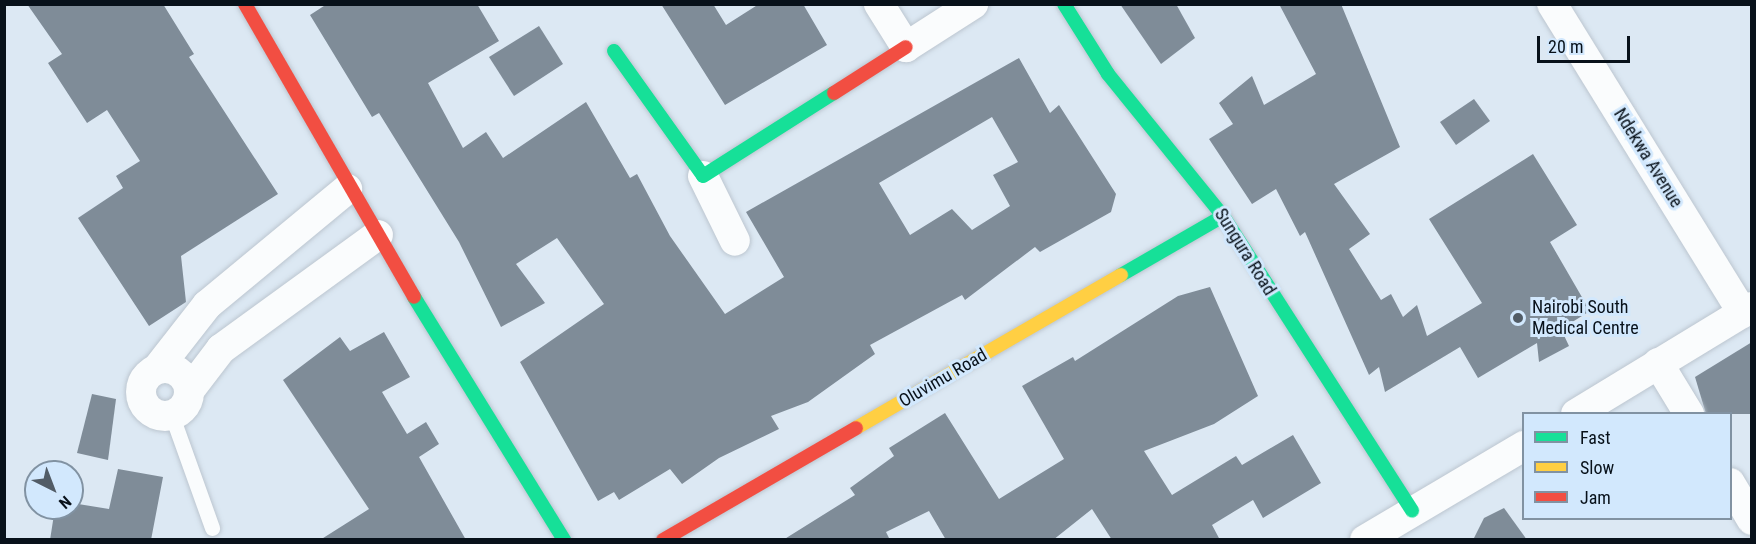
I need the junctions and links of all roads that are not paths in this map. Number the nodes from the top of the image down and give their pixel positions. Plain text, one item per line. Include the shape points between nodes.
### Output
1 (879, 4) edge
2 (973, 4) edge
3 (1064, 4) edge
4 (1552, 4) edge
5 (247, 5) edge
6 (906, 47) junction
7 (614, 51) dead end
8 (703, 176) junction
9 (347, 189) junction
10 (1223, 216) junction
11 (378, 235) junction
12 (735, 241) dead end
13 (1747, 310) edge
14 (1658, 363) junction
15 (157, 369) junction
16 (189, 391) junction
17 (1579, 412) edge
18 (1688, 412) edge
19 (172, 416) junction
20 (1522, 447) edge
21 (1732, 485) edge
22 (1412, 510) junction
23 (1752, 520) edge
24 (212, 528) dead end
25 (564, 540) edge
26 (663, 540) edge
27 (1365, 540) edge

1 - 6 street
2 - 6 street
3 - 10 street, Sungura Road via 1108,74
4 - 13 street, Ndekwa Avenue
5 - 9 street
6 - 8 street
7 - 8 street
8 - 12 street
9 - 11 street
9 - 15 street via 207,304
10 - 22 street, Sungura Road
10 - 26 street, Oluvimu Road
11 - 16 street via 221,349
11 - 25 street
13 - 14 street
14 - 17 street
14 - 18 street
15 - 16 street via 178,371
15 - 19 street via 143,382 141,398 149,411
16 - 19 street via 185,406
19 - 24 lane
20 - 22 street
21 - 23 street
22 - 27 street

